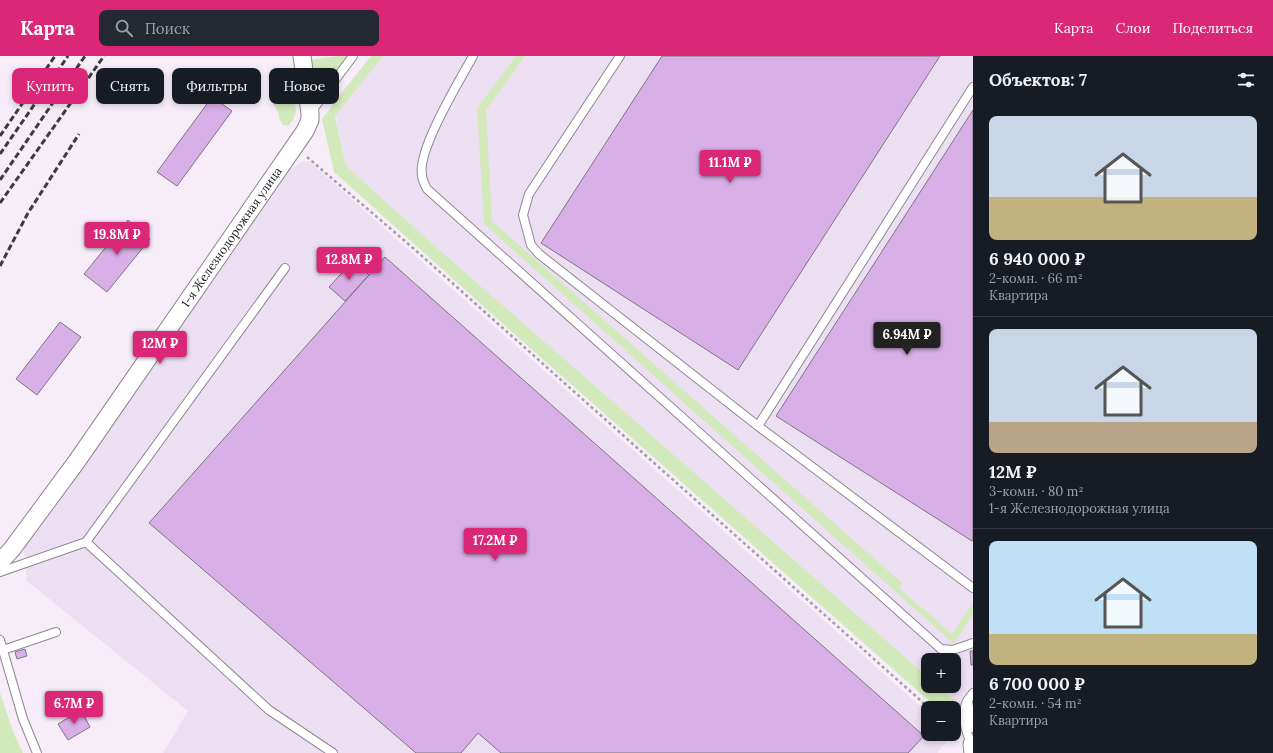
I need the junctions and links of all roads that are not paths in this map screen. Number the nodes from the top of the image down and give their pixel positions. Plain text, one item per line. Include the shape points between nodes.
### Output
1 (302, 56) edge
2 (353, 56) edge
3 (473, 56) edge
4 (620, 56) edge
5 (973, 87) edge
6 (310, 113) junction
7 (286, 268) dead end
8 (758, 426) junction
9 (86, 542) junction
10 (0, 562) edge
11 (0, 572) edge
12 (973, 588) edge
13 (56, 632) dead end
14 (0, 640) edge
15 (973, 643) edge
16 (3, 650) junction
17 (973, 693) edge
18 (967, 701) junction
19 (973, 741) edge
20 (36, 753) edge
21 (333, 753) edge

1 - 6 street, 1-я Железнодорожная улица
2 - 6 lane
3 - 15 lane via 429,137 421,174 427,189 941,649 953,650
4 - 8 lane via 528,194 523,215 531,245 539,254
5 - 8 lane
6 - 10 street, 1-я Железнодорожная улица via 305,131 76,461
7 - 9 lane
8 - 12 lane
9 - 11 lane
9 - 21 lane via 269,710
13 - 16 lane
14 - 16 lane
16 - 20 lane via 23,719
17 - 18 lane
18 - 19 lane
18 - 19 lane via 967,734

